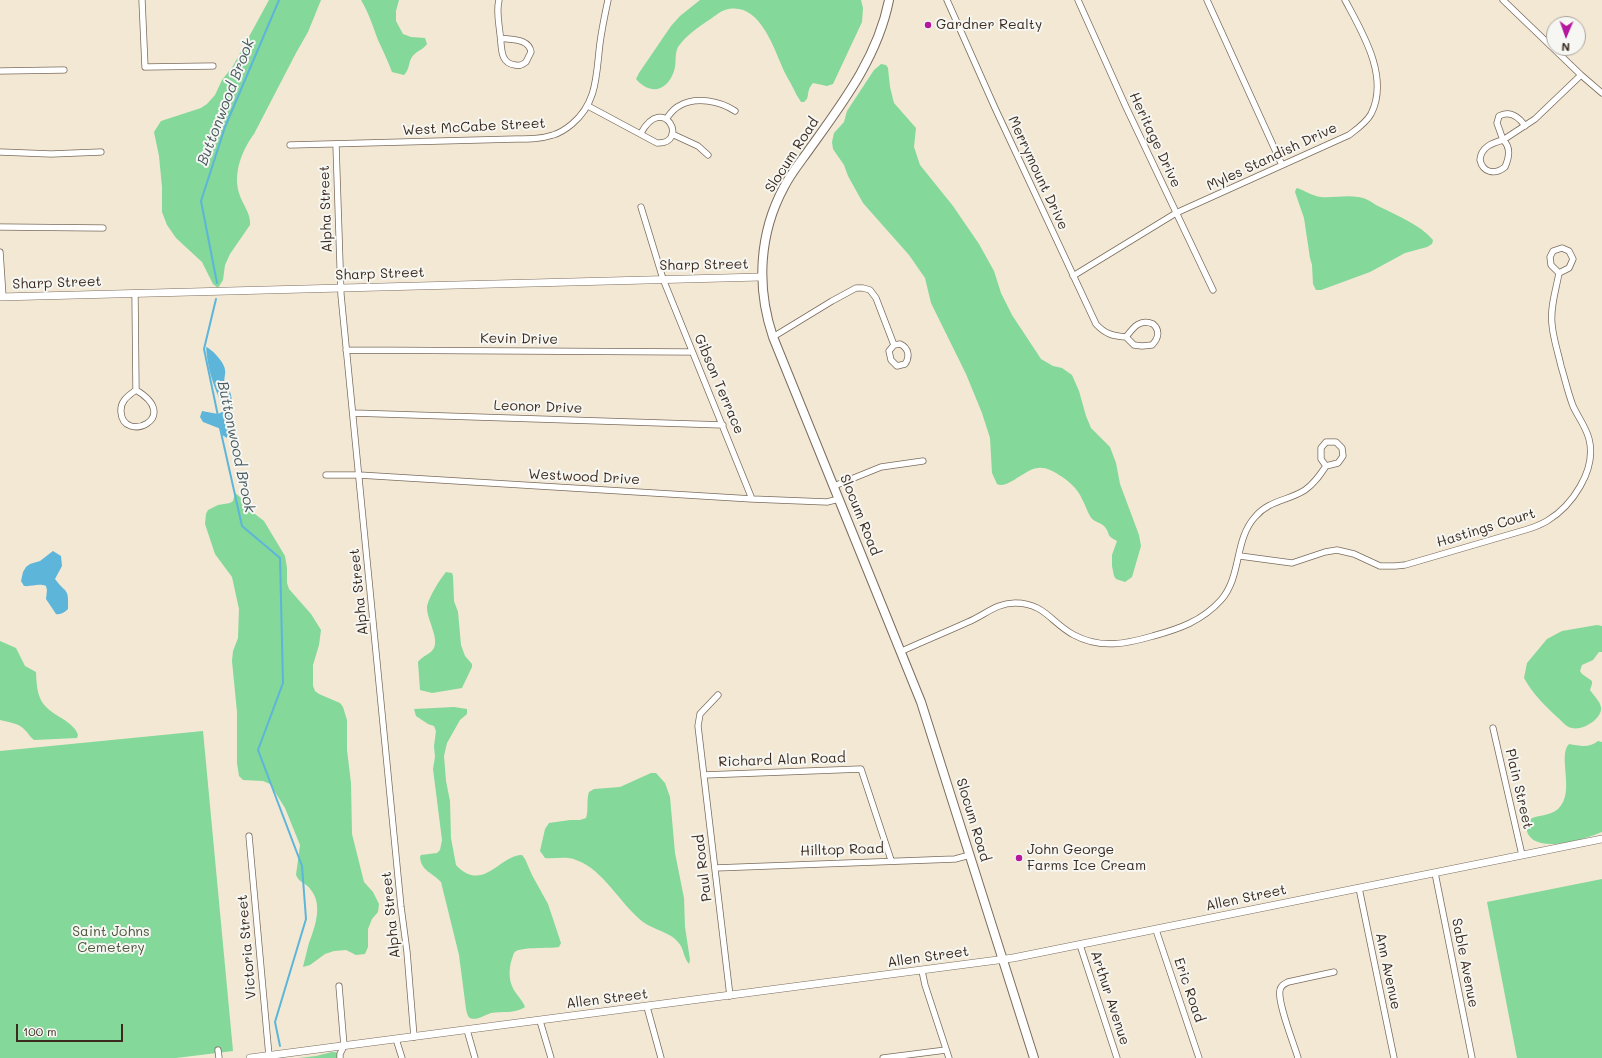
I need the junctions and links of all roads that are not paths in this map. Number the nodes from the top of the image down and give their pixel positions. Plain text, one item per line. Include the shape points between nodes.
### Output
1 (142, 0) edge
2 (499, 0) edge
3 (608, 0) edge
4 (889, 0) edge
5 (948, 0) edge
6 (1078, 0) edge
7 (1208, 0) edge
8 (1345, 0) edge
9 (1503, 0) edge
10 (501, 38) junction
11 (212, 66) dead end
12 (64, 70) dead end
13 (0, 71) edge
14 (1581, 75) junction
15 (1602, 93) edge
16 (588, 106) junction
17 (735, 111) dead end
18 (666, 119) junction
19 (1525, 126) junction
20 (641, 133) junction
21 (672, 134) junction
22 (1504, 140) junction
23 (290, 145) dead end
24 (336, 145) junction
25 (0, 152) edge
26 (101, 152) dead end
27 (708, 155) dead end
28 (1282, 165) junction
29 (641, 207) dead end
30 (1176, 213) junction
31 (0, 227) edge
32 (103, 228) dead end
33 (0, 252) edge
34 (1559, 273) junction
35 (1073, 276) junction
36 (762, 277) junction
37 (663, 279) junction
38 (340, 288) junction
39 (1213, 290) dead end
40 (135, 294) junction
41 (1, 297) edge
42 (773, 337) junction
43 (1126, 337) junction
44 (894, 345) dead end
45 (346, 350) junction
46 (692, 352) junction
47 (136, 390) junction
48 (353, 413) junction
49 (723, 425) junction
50 (923, 460) dead end
51 (1326, 466) junction
52 (326, 474) dead end
53 (359, 475) junction
54 (834, 486) junction
55 (752, 499) junction
56 (839, 500) junction
57 (1240, 556) junction
58 (902, 651) junction
59 (718, 695) dead end
60 (1493, 728) dead end
61 (704, 775) junction
62 (249, 836) dead end
63 (1602, 839) edge
64 (1522, 855) junction
65 (970, 856) junction
66 (891, 860) junction
67 (715, 868) junction
68 (1435, 873) junction
69 (1359, 888) junction
70 (1156, 930) junction
71 (1080, 945) junction
72 (1004, 960) junction
73 (922, 971) junction
74 (1334, 972) dead end
75 (340, 986) dead end
76 (730, 996) junction
77 (647, 1007) junction
78 (540, 1021) junction
79 (467, 1030) junction
80 (414, 1037) junction
81 (396, 1039) junction
82 (344, 1046) junction
83 (218, 1050) dead end
84 (946, 1050) junction
85 (269, 1056) junction
86 (219, 1058) edge
87 (250, 1058) edge
88 (340, 1058) edge
89 (402, 1058) edge
90 (475, 1058) edge
91 (550, 1058) edge
92 (661, 1058) edge
93 (883, 1058) edge
94 (948, 1058) edge
95 (1034, 1058) edge
96 (1117, 1058) edge
97 (1199, 1058) edge
98 (1298, 1058) edge
99 (1394, 1058) edge
100 (1472, 1058) edge

1 - 11 street via 145,66
2 - 10 street
3 - 16 street, West McCabe Street via 594,93
4 - 36 main road, Slocum Road via 880,32 863,71 778,198 767,231
5 - 35 street, Merrymount Drive
6 - 30 street, Heritage Drive
7 - 28 street
8 - 28 street, Myles Standish Drive via 1375,68 1377,88 1371,113 1362,126 1349,135
9 - 14 street
10 - 10 street via 502,52 507,62 519,66 528,60 530,49 525,43
12 - 13 street
14 - 15 street
14 - 19 street via 1538,117
16 - 20 street
16 - 24 street, West McCabe Street via 564,130 540,138
17 - 18 street via 716,102 693,102 678,106
18 - 20 street via 653,120
18 - 21 street via 672,125
19 - 22 street
19 - 22 street via 1514,115 1501,115 1497,123
20 - 21 street via 660,143 668,140
21 - 27 street via 698,146
22 - 22 street via 1509,149 1506,164 1499,171 1486,170 1481,163 1482,153 1490,144
23 - 24 street, West McCabe Street
24 - 38 street, Alpha Street
25 - 26 street
28 - 30 street, Myles Standish Drive
29 - 37 street, Gibson Terrace
30 - 35 street, Myles Standish Drive
30 - 39 street, Heritage Drive
31 - 32 street
33 - 41 street
34 - 34 street via 1551,265 1550,257 1553,251 1562,248 1569,251 1573,259 1570,268
34 - 57 street, Hastings Court via 1552,325 1569,394 1588,435 1590,450 1581,484 1571,500 1556,514 1547,521 1525,530 1405,565 1380,566 1354,554 1337,550 1292,563
35 - 43 street, Merrymount Drive via 1100,329 1111,335
36 - 37 street, Sharp Street
36 - 42 main road, Slocum Road via 765,306
37 - 38 street, Sharp Street
37 - 46 street, Gibson Terrace
38 - 40 street, Sharp Street
38 - 45 street, Alpha Street
40 - 41 street, Sharp Street
40 - 47 street
42 - 44 street via 859,288 867,289 876,298
42 - 54 main road, Slocum Road
43 - 43 street, Merrymount Drive via 1134,326 1143,322 1153,324 1158,331 1156,341 1150,345 1134,345
45 - 46 street, Kevin Drive
45 - 48 street, Alpha Street
46 - 49 street, Gibson Terrace
47 - 47 street via 123,401 120,407 121,415 130,426 141,427 152,420 154,409 152,403
48 - 49 street, Leonor Drive
48 - 53 street, Alpha Street
49 - 55 street, Gibson Terrace
50 - 54 street via 881,467
51 - 51 street via 1321,459 1321,448 1326,442 1336,442 1342,448 1343,456 1338,463
51 - 57 street via 1309,488 1273,503 1254,517 1244,536
52 - 53 street, Westwood Drive
53 - 55 street, Westwood Drive
53 - 80 street, Alpha Street
54 - 56 main road, Slocum Road
55 - 56 street, Westwood Drive via 827,502
56 - 58 main road, Slocum Road
57 - 58 street via 1233,579 1221,600 1197,620 1171,631 1128,643 1093,642 1069,632 1036,606 1008,603
58 - 65 main road, Slocum Road via 926,713
59 - 61 street, Paul Road via 700,714 699,736
60 - 64 street, Plain Street
61 - 66 street, Richard Alan Road via 861,769
61 - 67 street, Paul Road
62 - 85 street, Victoria Street
63 - 64 street, Allen Street
64 - 68 street, Allen Street
65 - 66 street, Hilltop Road via 955,859
65 - 72 main road, Slocum Road
66 - 67 street, Hilltop Road
67 - 76 street, Paul Road
68 - 69 street, Allen Street
68 - 100 street, Sable Avenue
69 - 70 street, Allen Street
69 - 99 street, Ann Avenue
70 - 71 street, Allen Street
70 - 97 street, Eric Road
71 - 72 street, Allen Street
71 - 96 street, Arthur Avenue
72 - 73 street, Allen Street
72 - 95 main road, Slocum Road
73 - 76 street, Allen Street
73 - 84 street
74 - 98 street via 1282,985 1280,999
75 - 82 street
76 - 77 street, Allen Street
77 - 78 street, Allen Street
77 - 92 street
78 - 79 street, Allen Street
78 - 91 street
79 - 80 street, Allen Street
79 - 90 street
80 - 81 street, Allen Street
81 - 82 street, Allen Street
81 - 89 street
82 - 85 street, Allen Street
82 - 88 street
83 - 86 street
84 - 93 street
84 - 94 street
85 - 87 street, Allen Street

